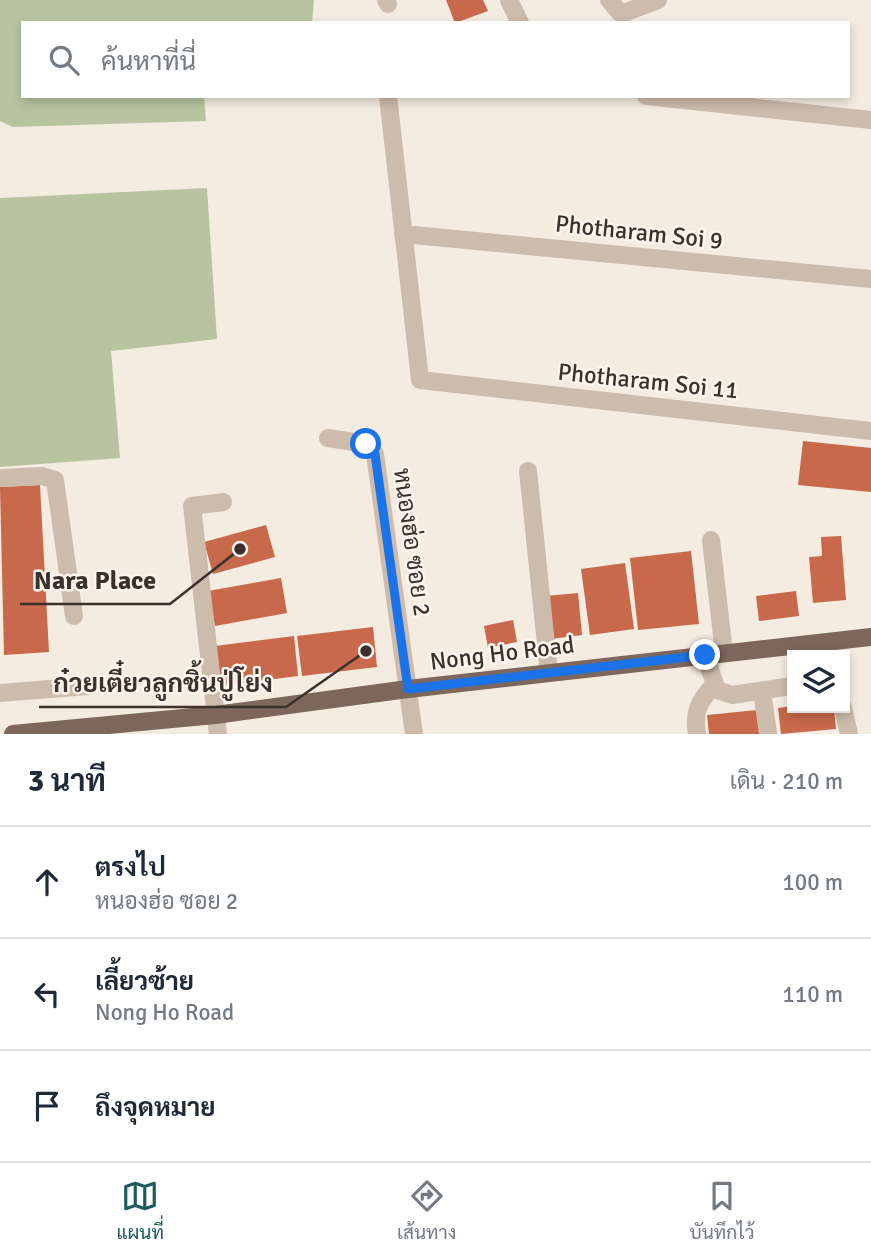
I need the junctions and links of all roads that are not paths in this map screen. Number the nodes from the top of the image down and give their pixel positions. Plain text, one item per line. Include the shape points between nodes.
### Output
1 (509, 0) edge
2 (609, 0) edge
3 (658, 0) edge
4 (519, 21) edge
5 (388, 98) edge
6 (664, 98) edge
7 (871, 121) edge
8 (403, 233) junction
9 (871, 279) edge
10 (871, 431) edge
11 (328, 438) dead end
12 (528, 471) dead end
13 (0, 478) edge
14 (223, 502) dead end
15 (711, 540) dead end
16 (74, 616) dead end
17 (871, 637) edge
18 (787, 650) edge
19 (798, 650) edge
20 (724, 653) junction
21 (705, 655) junction
22 (549, 673) junction
23 (88, 686) dead end
24 (713, 686) junction
25 (787, 687) edge
26 (408, 689) junction
27 (762, 691) junction
28 (0, 693) edge
29 (844, 713) edge
30 (215, 715) junction
31 (13, 734) edge
32 (218, 734) edge
33 (414, 734) edge
34 (697, 734) edge
35 (768, 734) edge
36 (849, 734) edge

1 - 4 street
2 - 3 street via 621,14
5 - 8 street
6 - 7 street
8 - 9 street, Photharam Soi 9
8 - 10 street, Photharam Soi 11 via 420,380
11 - 26 street, หนองฮ่อ ซอย 2 via 366,444 375,454
12 - 22 street
13 - 16 street via 42,475 55,480
14 - 30 street via 192,506
15 - 20 street
17 - 19 main road, Nong Ho Road
18 - 20 main road, Nong Ho Road
20 - 21 main road, Nong Ho Road
21 - 22 main road, Nong Ho Road
21 - 24 street
22 - 26 main road, Nong Ho Road
23 - 28 street
24 - 27 street via 732,695
24 - 34 street via 700,701 694,720
25 - 27 street
26 - 30 main road, Nong Ho Road
26 - 33 street, หนองฮ่อ ซอย 2
27 - 35 street
29 - 36 street
30 - 31 main road, Nong Ho Road
30 - 32 street

